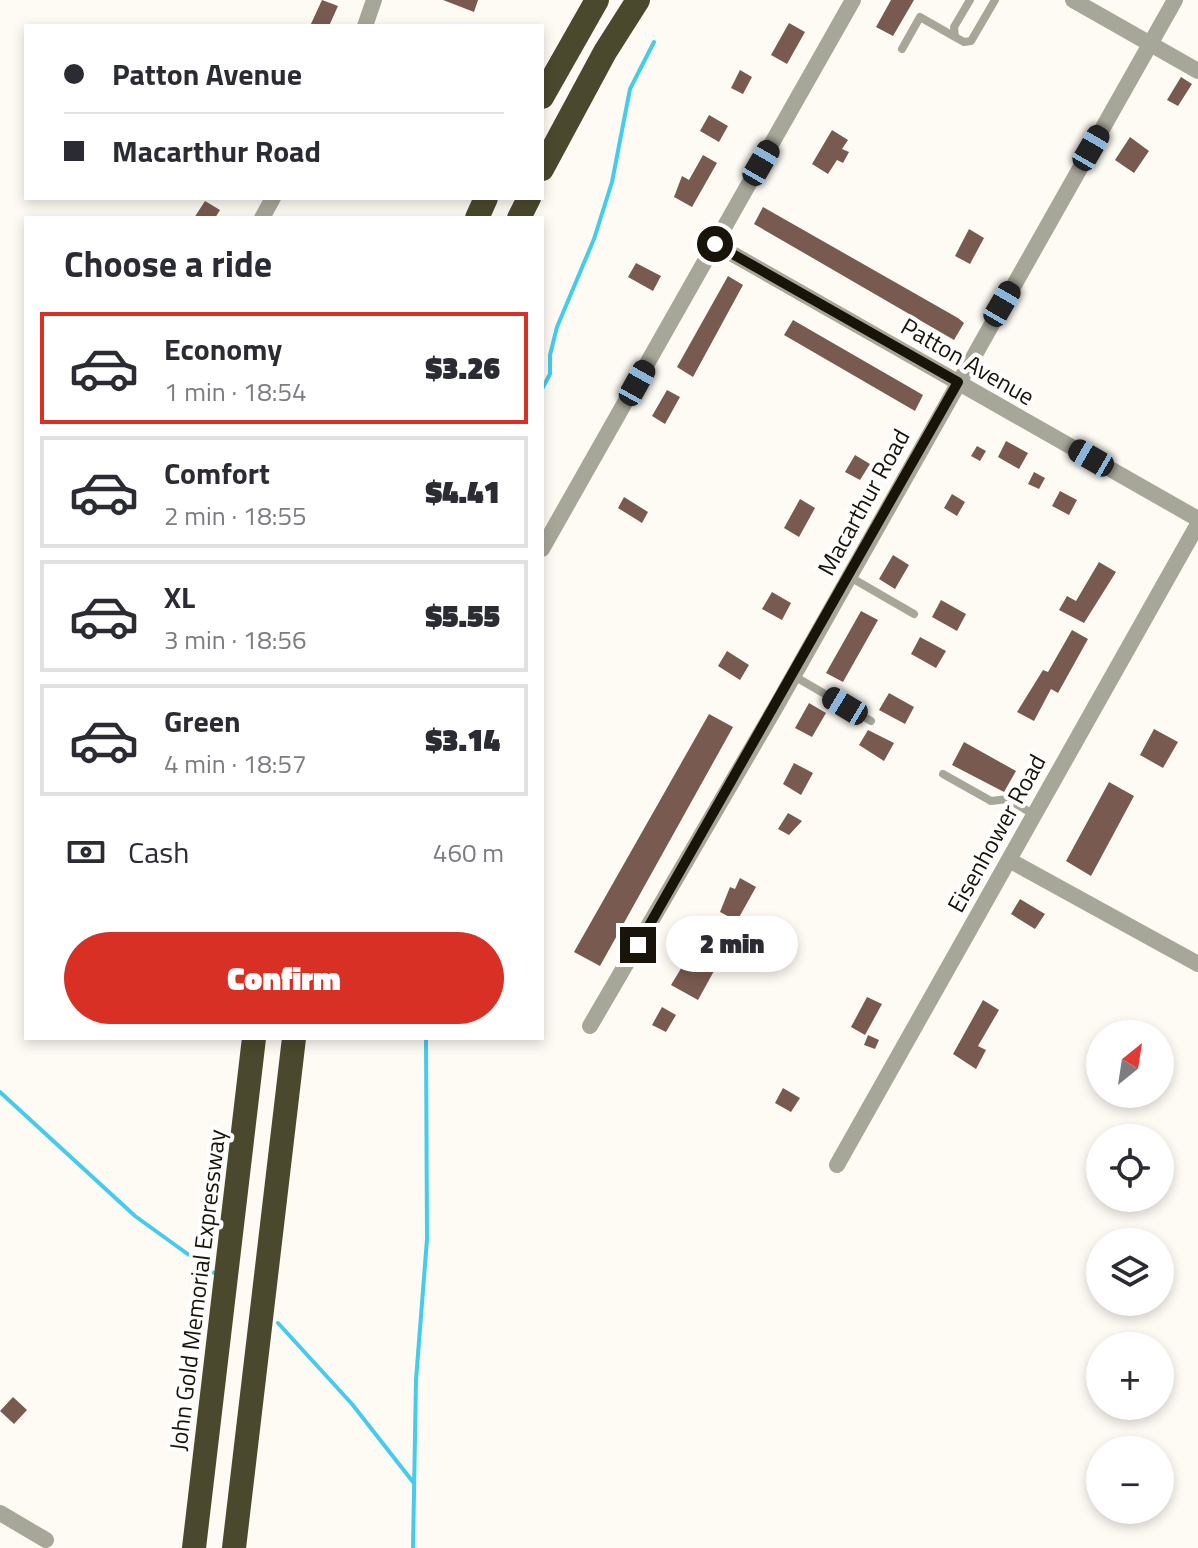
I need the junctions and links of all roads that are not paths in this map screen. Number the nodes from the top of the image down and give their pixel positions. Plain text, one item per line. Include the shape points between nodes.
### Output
1 (374, 0) edge
2 (597, 0) edge
3 (638, 0) edge
4 (853, 0) edge
5 (970, 0) edge
6 (995, 0) edge
7 (1073, 0) edge
8 (1175, 0) edge
9 (366, 24) edge
10 (955, 37) junction
11 (1150, 44) junction
12 (902, 49) dead end
13 (1198, 71) edge
14 (544, 93) edge
15 (544, 165) edge
16 (715, 244) junction
17 (958, 382) junction
18 (1198, 521) edge
19 (544, 545) edge
20 (849, 577) junction
21 (914, 614) dead end
22 (793, 675) junction
23 (871, 721) dead end
24 (943, 774) dead end
25 (1034, 815) junction
26 (1009, 860) junction
27 (1198, 964) edge
28 (590, 1026) dead end
29 (254, 1040) edge
30 (294, 1040) edge
31 (837, 1165) dead end
32 (0, 1513) edge
33 (46, 1540) dead end
34 (194, 1548) edge
35 (234, 1548) edge

1 - 9 street
2 - 14 highway
3 - 15 highway
4 - 16 street
5 - 10 lane via 954,27
6 - 10 lane via 971,41
7 - 11 street
8 - 11 street, Macarthur Road
10 - 12 lane via 920,17
11 - 13 street
11 - 17 street, Macarthur Road
16 - 17 street, Patton Avenue
16 - 19 street
17 - 18 street, Patton Avenue
17 - 20 street, Macarthur Road
18 - 25 street, Eisenhower Road
20 - 21 lane
20 - 22 street, Macarthur Road
22 - 23 lane
22 - 28 street, Macarthur Road
24 - 25 lane via 991,801 1008,799
25 - 26 street, Eisenhower Road
26 - 27 street
26 - 31 street, Eisenhower Road
29 - 34 highway, John Gold Memorial Expressway
30 - 35 highway
32 - 33 street

